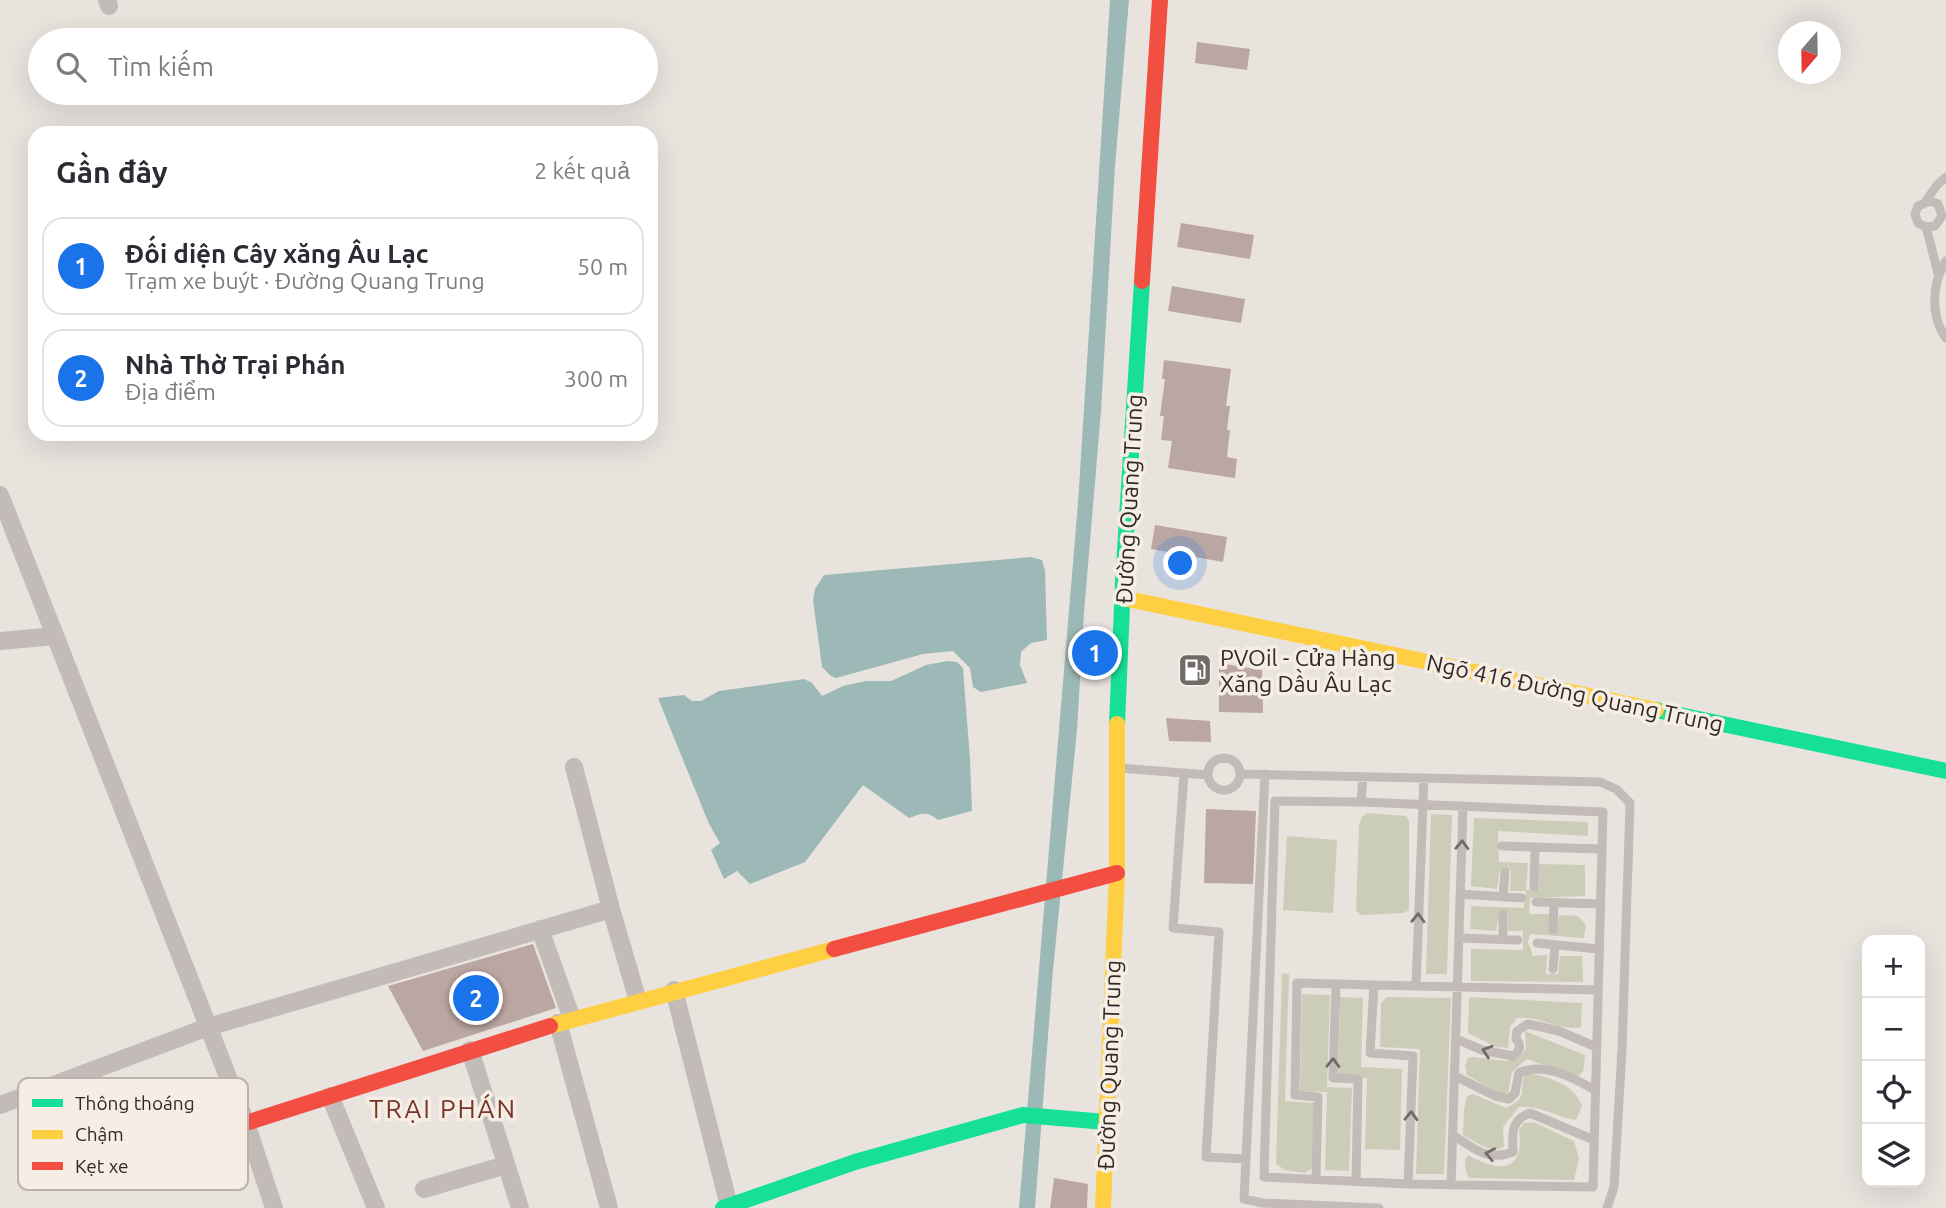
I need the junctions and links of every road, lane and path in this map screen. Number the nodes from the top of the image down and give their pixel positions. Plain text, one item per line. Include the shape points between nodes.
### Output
1 (1160, 0) edge
2 (1946, 177) edge
3 (1926, 201) junction
4 (1926, 227) junction
5 (1946, 261) edge
6 (1938, 274) junction
7 (1946, 338) edge
8 (0, 495) edge
9 (1123, 597) junction
10 (56, 639) junction
11 (0, 641) edge
12 (574, 767) dead end
13 (1117, 768) junction
14 (1946, 771) edge
15 (1184, 773) junction
16 (1241, 774) junction
17 (1265, 774) junction
18 (1208, 775) junction
19 (1363, 777) junction
20 (1423, 778) junction
21 (1361, 802) junction
22 (1423, 805) junction
23 (1463, 807) junction
24 (1502, 846) dead end
25 (1535, 847) junction
26 (1601, 849) junction
27 (1117, 873) junction
28 (1505, 873) dead end
29 (1534, 887) dead end
30 (1460, 894) junction
31 (1503, 897) junction
32 (1522, 898) dead end
33 (1536, 902) dead end
34 (1554, 903) junction
35 (1600, 904) junction
36 (611, 909) junction
37 (1503, 914) dead end
38 (540, 929) junction
39 (1553, 930) dead end
40 (1459, 938) junction
41 (1503, 939) junction
42 (1518, 940) dead end
43 (1537, 943) dead end
44 (1555, 945) junction
45 (1598, 949) junction
46 (1553, 969) dead end
47 (1336, 984) junction
48 (1374, 985) junction
49 (1416, 986) junction
50 (1458, 987) junction
51 (674, 990) junction
52 (1597, 990) junction
53 (638, 1001) junction
54 (565, 1021) junction
55 (208, 1027) junction
56 (1456, 1039) junction
57 (1596, 1047) junction
58 (470, 1050) junction
59 (1455, 1076) junction
60 (72, 1078) edge
61 (228, 1078) edge
62 (1595, 1090) junction
63 (330, 1096) junction
64 (18, 1098) edge
65 (0, 1105) edge
66 (248, 1121) edge
67 (1106, 1122) junction
68 (248, 1128) edge
69 (1453, 1135) junction
70 (1594, 1140) junction
71 (1246, 1159) junction
72 (506, 1165) junction
73 (1316, 1179) junction
74 (1356, 1181) junction
75 (1408, 1184) junction
76 (1451, 1185) junction
77 (424, 1189) dead end
78 (726, 1207) edge
79 (274, 1208) edge
80 (376, 1208) edge
81 (520, 1208) edge
82 (609, 1208) edge
83 (1103, 1208) edge
84 (1379, 1208) edge
85 (1607, 1208) edge

1 - 9 street, Đường Quang Trung
2 - 3 lane
3 - 4 lane via 1915,214 1918,223
3 - 4 lane via 1938,204 1942,216 1938,224
4 - 6 lane
5 - 6 lane
6 - 7 lane via 1935,312
8 - 10 street
9 - 13 street, Đường Quang Trung
9 - 14 street, Ngõ 416 Đường Quang Trung
10 - 11 street
10 - 55 street
12 - 36 street
13 - 15 lane
13 - 27 street, Đường Quang Trung
15 - 18 lane
15 - 71 lane via 1173,928 1219,932 1206,1157
16 - 17 lane
16 - 18 lane via 1236,785 1225,790 1213,786
16 - 18 lane via 1235,762 1223,758 1212,763
17 - 19 lane
17 - 71 lane
19 - 20 lane
19 - 21 lane
20 - 22 lane
20 - 85 lane via 1600,782 1630,803 1622,1049 1614,1187
21 - 22 lane
21 - 73 lane via 1275,801 1264,1177
22 - 23 lane
49 -> 22 lane
23 - 26 lane via 1603,812
30 -> 23 lane
24 - 25 lane
25 - 26 lane
25 - 29 lane
26 - 35 lane
27 - 51 street
27 - 67 street, Đường Quang Trung
28 - 31 lane
30 - 31 lane
30 - 40 lane
31 - 32 lane
33 - 34 lane
34 - 35 lane
34 - 39 lane
35 - 45 lane
36 - 38 street
36 - 53 street
37 - 41 lane
38 - 54 street
38 - 55 street
40 - 41 lane
40 - 50 lane
41 - 42 lane
43 - 44 lane
44 - 45 lane
44 - 46 lane
45 - 52 lane
47 - 48 lane
47 - 73 lane via 1297,983 1295,1095 1318,1097
74 -> 47 lane via 1358,1079 1333,1078
48 - 49 lane
75 -> 48 lane via 1413,1056 1370,1053
49 - 50 lane
50 - 52 lane
50 - 56 lane
51 - 53 street
51 - 78 street
52 - 57 lane
53 - 54 street
54 - 58 street
54 - 82 street
55 - 60 street
55 - 61 street
57 -> 56 lane via 1528,1024 1517,1031 1520,1048 1513,1056
56 - 59 lane
57 - 62 lane
58 - 63 street
58 - 72 street
59 - 62 lane via 1509,1099 1519,1073 1529,1069 1562,1074
59 - 69 lane
62 - 70 lane
63 - 66 street
63 - 80 street
64 - 65 street
67 - 78 street via 1023,1115 855,1162
67 - 83 street, Đường Quang Trung
68 - 79 street
70 -> 69 lane via 1530,1113 1513,1126 1513,1152 1503,1156 1478,1152
69 - 76 lane
70 - 76 lane via 1593,1187
71 - 84 lane via 1244,1199
72 - 77 street
72 - 81 street
73 - 74 lane
74 - 75 lane
75 - 76 lane

